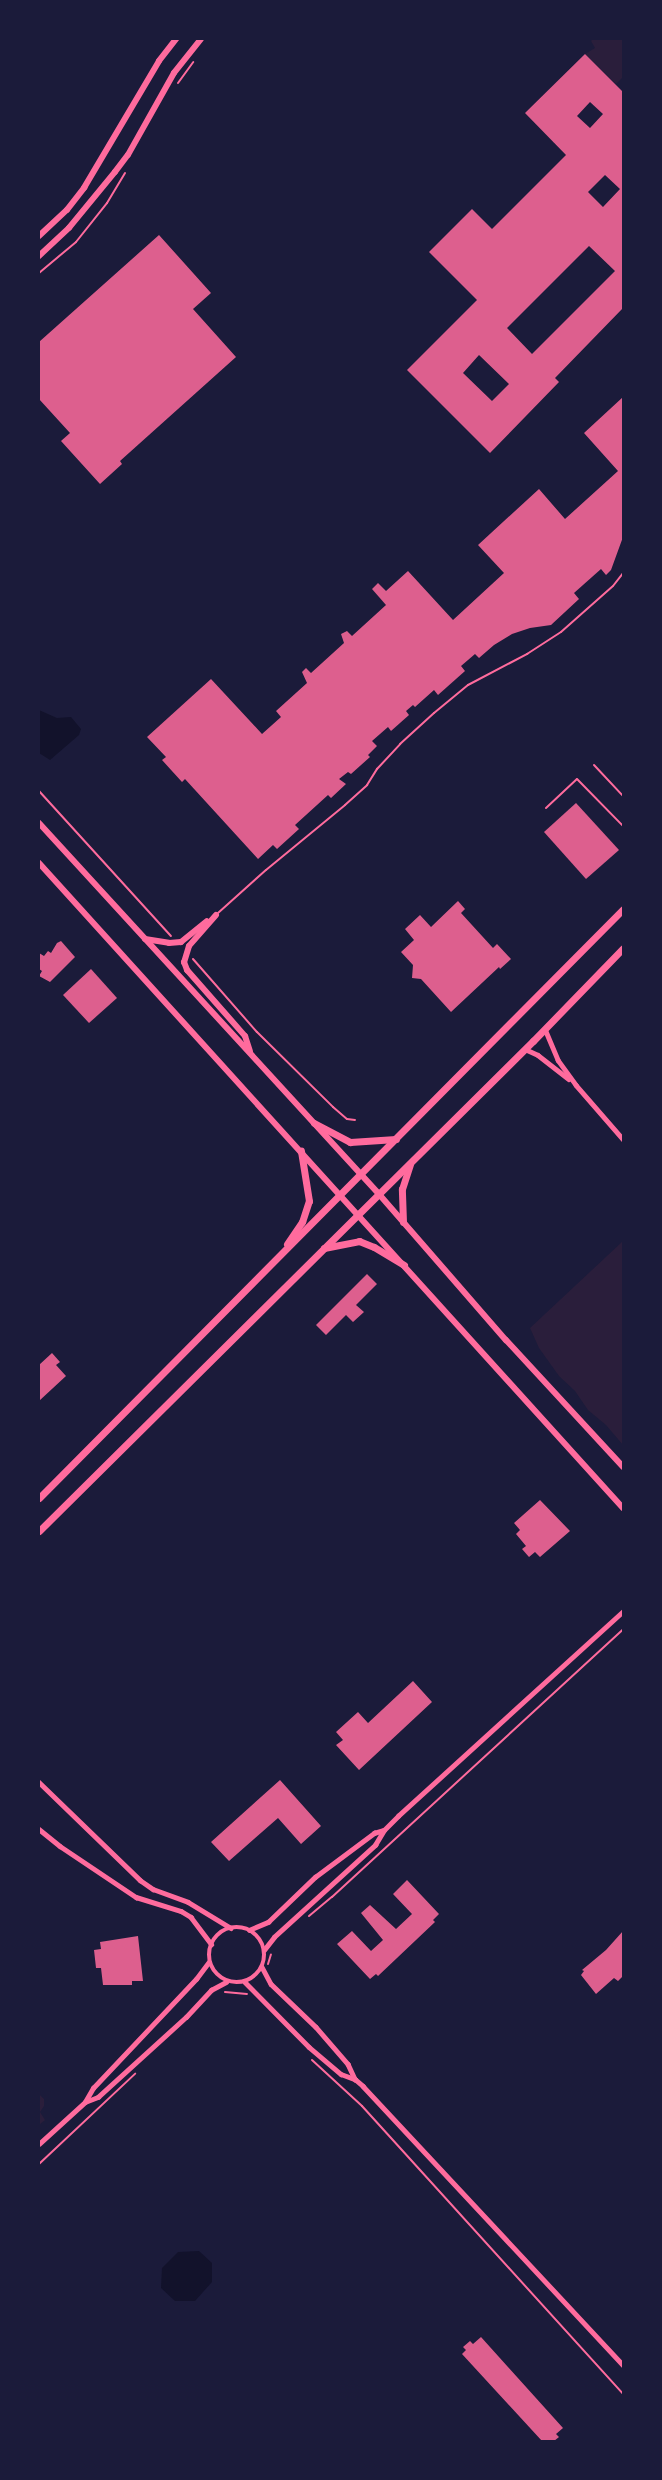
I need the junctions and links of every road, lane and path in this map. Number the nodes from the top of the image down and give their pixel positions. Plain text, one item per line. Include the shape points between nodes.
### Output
1 (176, 39) edge
2 (201, 39) edge
3 (39, 236) edge
4 (39, 256) edge
5 (623, 573) edge
6 (594, 765) dead end
7 (39, 791) edge
8 (623, 796) edge
9 (546, 808) dead end
10 (39, 823) edge
11 (623, 826) edge
12 (39, 863) edge
13 (623, 909) edge
14 (216, 915) junction
15 (145, 939) junction
16 (177, 942) junction
17 (623, 948) edge
18 (185, 952) junction
19 (545, 1029) junction
20 (525, 1049) junction
21 (251, 1054) junction
22 (576, 1085) junction
23 (355, 1120) dead end
24 (314, 1123) junction
25 (396, 1139) junction
26 (623, 1139) edge
27 (301, 1151) junction
28 (411, 1161) junction
29 (361, 1175) junction
30 (378, 1193) junction
31 (341, 1195) junction
32 (357, 1213) junction
33 (403, 1222) junction
34 (323, 1248) junction
35 (277, 1259) junction
36 (404, 1265) junction
37 (623, 1467) edge
38 (39, 1498) edge
39 (623, 1508) edge
40 (39, 1531) edge
41 (623, 1610) edge
42 (623, 1629) edge
43 (39, 1782) edge
44 (39, 1829) edge
45 (384, 1830) junction
46 (304, 1920) dead end
47 (231, 1928) junction
48 (249, 1930) junction
49 (211, 1944) junction
50 (264, 1950) junction
51 (272, 1951) dead end
52 (209, 1962) junction
53 (268, 1964) dead end
54 (262, 1966) junction
55 (226, 1982) junction
56 (245, 1982) junction
57 (220, 1993) dead end
58 (258, 1995) junction
59 (308, 2056) dead end
60 (139, 2071) dead end
61 (355, 2079) junction
62 (85, 2102) junction
63 (39, 2144) edge
64 (39, 2164) edge
65 (623, 2365) edge
66 (623, 2394) edge

1 - 3 street via 159,61 84,188 67,210
2 - 4 street via 174,73 128,155 69,228
5 - 14 lane via 613,586 562,631 527,654 468,685 434,713 400,744 367,785
6 - 8 lane
7 - 16 path
9 - 11 lane via 578,780
10 - 15 main road
12 - 27 main road
13 - 25 main road
14 - 16 main road
14 - 18 main road
15 - 16 main road
15 - 21 main road
17 - 19 main road
18 - 21 main road via 186,968 245,1036
18 - 23 path via 333,1107 347,1119
19 - 20 main road
19 - 22 street via 558,1060
20 - 22 street via 554,1066
20 - 28 main road
21 - 24 main road
22 - 26 street
24 - 25 main road via 350,1142
24 - 29 main road
25 - 29 main road
27 - 31 main road
27 - 35 main road via 309,1202 302,1222
28 - 30 main road
28 - 33 main road via 402,1189
29 - 30 main road
29 - 31 main road
30 - 32 main road
30 - 33 main road
31 - 32 main road
31 - 35 main road
32 - 34 main road
32 - 36 main road
33 - 37 main road
34 - 36 main road via 359,1242 374,1246
34 - 40 main road
35 - 38 main road
36 - 39 main road
41 - 45 street
42 - 46 path
43 - 47 street via 140,1880 188,1902
44 - 49 street via 136,1897 191,1917
45 - 48 street via 374,1833 314,1877 268,1922
45 - 50 street via 375,1845 274,1937
47 - 48 street
47 - 49 street via 216,1936
48 - 50 street via 257,1936
49 - 52 street
50 - 54 street
51 - 53 path
52 - 55 street via 218,1977
52 - 62 street via 93,2088
54 - 56 street via 253,1978
54 - 61 street via 271,1984 316,2027 348,2064
55 - 56 street
55 - 62 street via 211,1990 98,2097
56 - 58 street
57 - 58 path via 227,1990 255,1998
58 - 61 street via 340,2074
59 - 66 path via 362,2106
60 - 64 path
61 - 65 street
62 - 63 street

